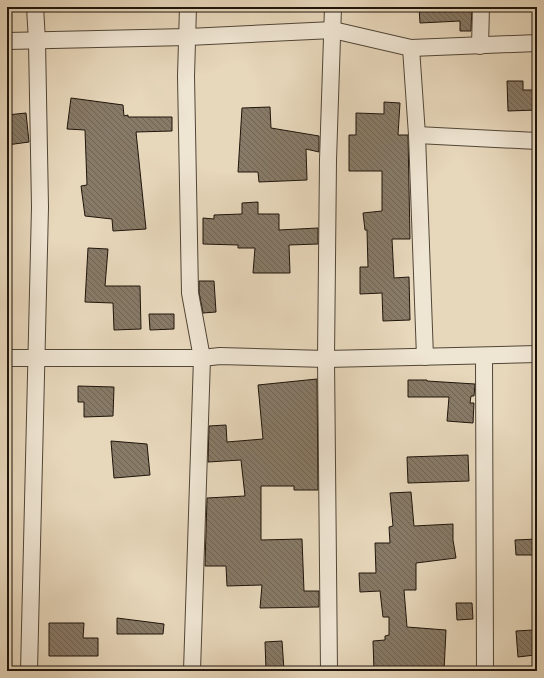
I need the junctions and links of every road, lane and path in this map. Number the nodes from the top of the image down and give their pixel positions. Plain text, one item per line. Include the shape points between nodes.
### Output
1 (35, 7) edge
2 (188, 7) edge
3 (333, 7) edge
4 (481, 7) edge
5 (333, 30) junction
6 (188, 37) junction
7 (7, 41) edge
8 (37, 41) junction
9 (537, 43) edge
10 (480, 46) junction
11 (410, 48) junction
12 (417, 135) junction
13 (537, 141) edge
14 (537, 354) edge
15 (484, 356) junction
16 (425, 357) junction
17 (7, 358) edge
18 (37, 358) junction
19 (202, 358) junction
20 (326, 359) junction
21 (29, 671) edge
22 (192, 671) edge
23 (329, 671) edge
24 (485, 671) edge

1 - 8 street
2 - 6 street
3 - 5 street
4 - 10 street
5 - 6 street
5 - 11 street
5 - 20 street via 328,160
6 - 8 street
6 - 19 street via 186,76 190,293
7 - 8 street
8 - 18 street via 40,207
9 - 10 street
10 - 11 street
11 - 12 street
12 - 13 street
12 - 16 street
14 - 15 street
15 - 16 street
15 - 24 street
16 - 20 street
17 - 18 street
18 - 19 street
18 - 21 street
19 - 20 street via 220,356
19 - 22 street
20 - 23 street

